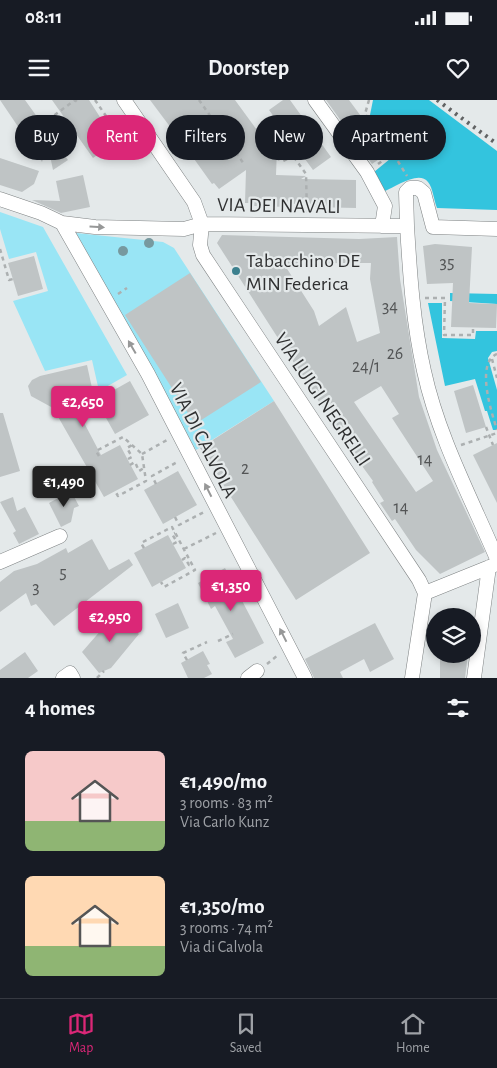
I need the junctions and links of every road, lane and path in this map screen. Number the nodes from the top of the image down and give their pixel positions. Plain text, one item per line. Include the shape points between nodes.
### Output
1 (79, 100) edge
2 (94, 100) edge
3 (124, 100) edge
4 (199, 100) edge
5 (314, 100) edge
6 (369, 100) edge
7 (55, 115) edge
8 (105, 115) edge
9 (209, 115) edge
10 (366, 115) edge
11 (241, 160) edge
12 (296, 160) edge
13 (384, 160) edge
14 (396, 160) edge
15 (244, 164) dead end
16 (367, 172) junction
17 (412, 188) junction
18 (0, 199) edge
19 (307, 217) dead end
20 (62, 223) junction
21 (202, 224) junction
22 (382, 226) junction
23 (407, 226) junction
24 (497, 229) edge
25 (0, 248) edge
26 (13, 279) dead end
27 (419, 298) dead end
28 (473, 328) dead end
29 (497, 354) edge
30 (492, 357) junction
31 (497, 378) edge
32 (486, 427) dead end
33 (497, 432) edge
34 (490, 436) junction
35 (170, 439) dead end
36 (132, 445) junction
37 (493, 445) dead end
38 (457, 446) dead end
39 (142, 454) junction
40 (177, 454) dead end
41 (99, 456) dead end
42 (128, 459) dead end
43 (181, 461) junction
44 (130, 464) dead end
45 (183, 466) dead end
46 (144, 468) junction
47 (156, 484) dead end
48 (115, 491) dead end
49 (206, 510) dead end
50 (175, 517) dead end
51 (223, 529) dead end
52 (175, 533) junction
53 (60, 536) dead end
54 (173, 544) dead end
55 (144, 548) dead end
56 (184, 549) junction
57 (182, 560) dead end
58 (0, 562) edge
59 (494, 563) edge
60 (192, 564) junction
61 (162, 582) dead end
62 (425, 593) junction
63 (233, 634) dead end
64 (218, 641) dead end
65 (207, 642) dead end
66 (284, 651) dead end
67 (187, 660) dead end
68 (104, 671) dead end
69 (252, 674) edge
70 (63, 678) edge
71 (74, 678) edge
72 (96, 678) edge
73 (305, 678) edge
74 (412, 678) edge
75 (474, 678) edge

1 - 7 path
2 - 8 path
3 - 21 street via 184,184
4 - 9 path
5 - 16 street
6 - 10 path
11 - 15 path
12 - 19 path via 307,177
13 - 16 path
14 - 17 path
16 - 22 street via 385,206
17 - 23 street via 406,192
17 - 24 street via 421,189 424,193 433,227
18 - 20 street, VIA DEI NAVALI
20 -> 21 street, VIA DEI NAVALI via 184,229
73 -> 20 street, VIA DI CALVOLA via 148,374
21 - 22 street, VIA DEI NAVALI
21 - 62 street, VIA LUIGI NEGRELLI via 200,245 203,255
22 - 23 street, VIA DEI NAVALI
23 - 59 street via 412,298 424,371
25 - 26 path via 9,280
27 - 28 path via 445,298 444,335 473,335
29 - 30 path
30 - 31 path
30 - 33 path via 486,384
32 - 34 path
33 - 34 path
34 - 37 path
34 - 38 path
35 - 39 path
36 - 39 path
36 - 41 path via 123,437 96,451
36 - 42 path via 127,448 132,457
39 - 46 path
40 - 43 path
43 - 45 path
43 - 47 path via 152,476
44 - 46 path via 134,462 139,471
46 - 48 path via 146,481 118,496
49 - 50 path via 178,525
51 - 56 path
52 - 54 path via 172,534 177,542
52 - 55 path via 172,527 141,543
52 - 56 path
53 - 58 street
56 - 60 path
57 - 60 path via 185,558 189,565
59 - 62 street
59 - 75 street
60 - 61 path via 196,570 164,587
62 - 74 street
63 - 64 path
65 - 67 path via 183,653
66 - 69 path
68 - 72 path
70 - 71 street via 70,673

